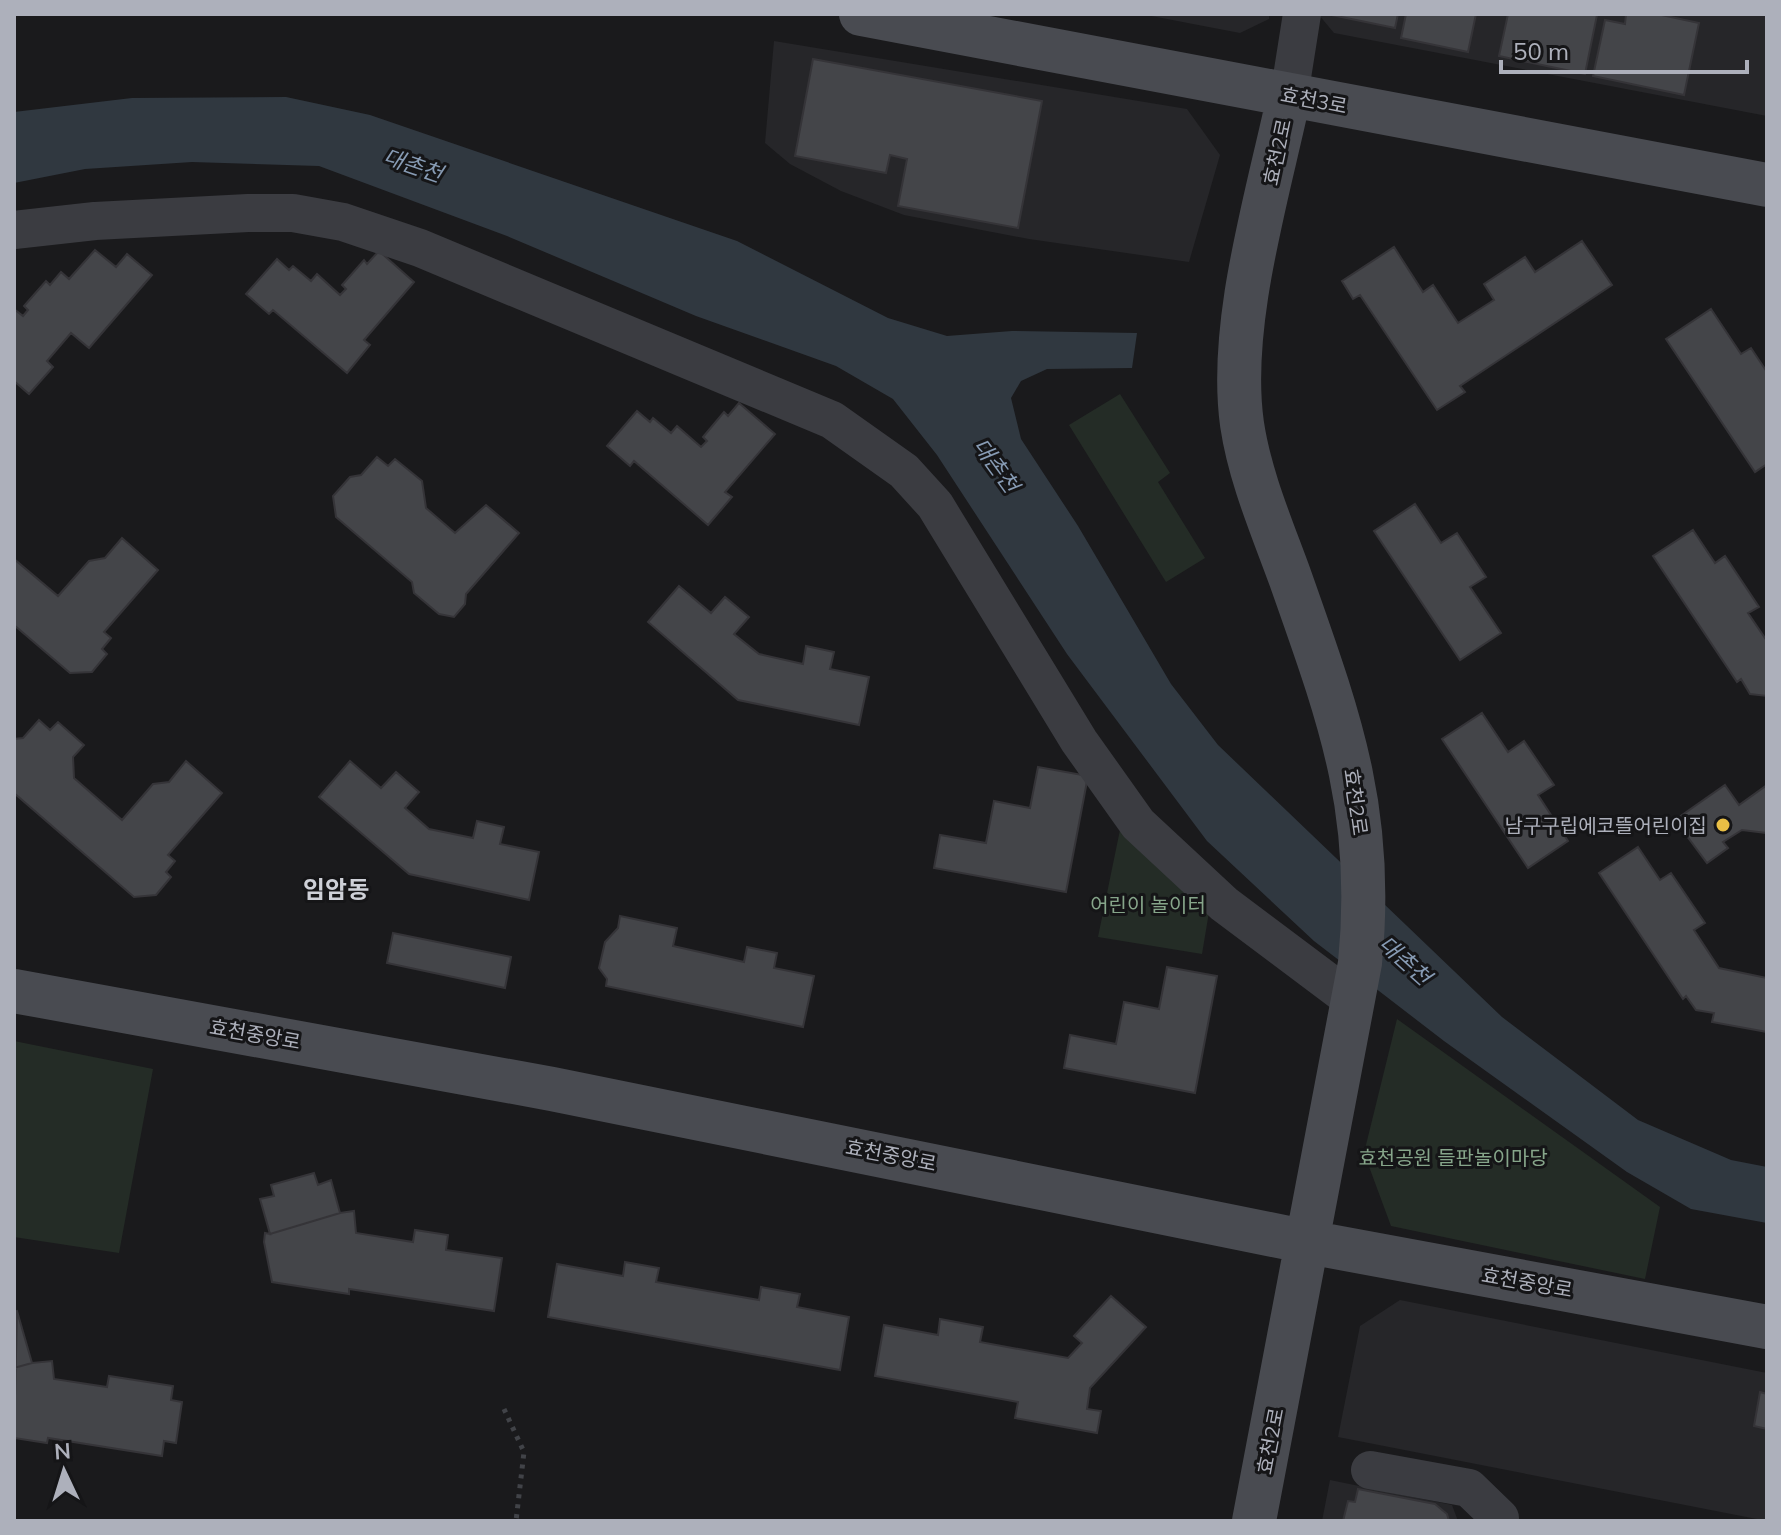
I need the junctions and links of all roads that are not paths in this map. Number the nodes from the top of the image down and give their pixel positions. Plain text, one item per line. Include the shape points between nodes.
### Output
1 (861, 14) edge
2 (1302, 14) edge
3 (1289, 96) junction
4 (1767, 185) edge
5 (14, 230) edge
6 (14, 991) edge
7 (1352, 1000) junction
8 (1308, 1242) junction
9 (1767, 1327) edge
10 (1370, 1470) dead end
11 (1504, 1520) edge
12 (1254, 1521) edge

1 - 3 street, 효천3로
2 - 3 street
3 - 4 street, 효천3로
3 - 7 street, 효천2로 via 1247,299 1239,379 1242,425 1256,484 1338,713 1359,810 1364,916
5 - 7 street via 248,213 293,213 343,222 420,248 832,420 904,471 935,505 1079,741 1138,824 1224,904
6 - 8 street, 효천중앙로 via 583,1095
7 - 8 street, 효천2로
8 - 9 street, 효천중앙로
8 - 12 street, 효천2로
10 - 11 street via 1469,1488

